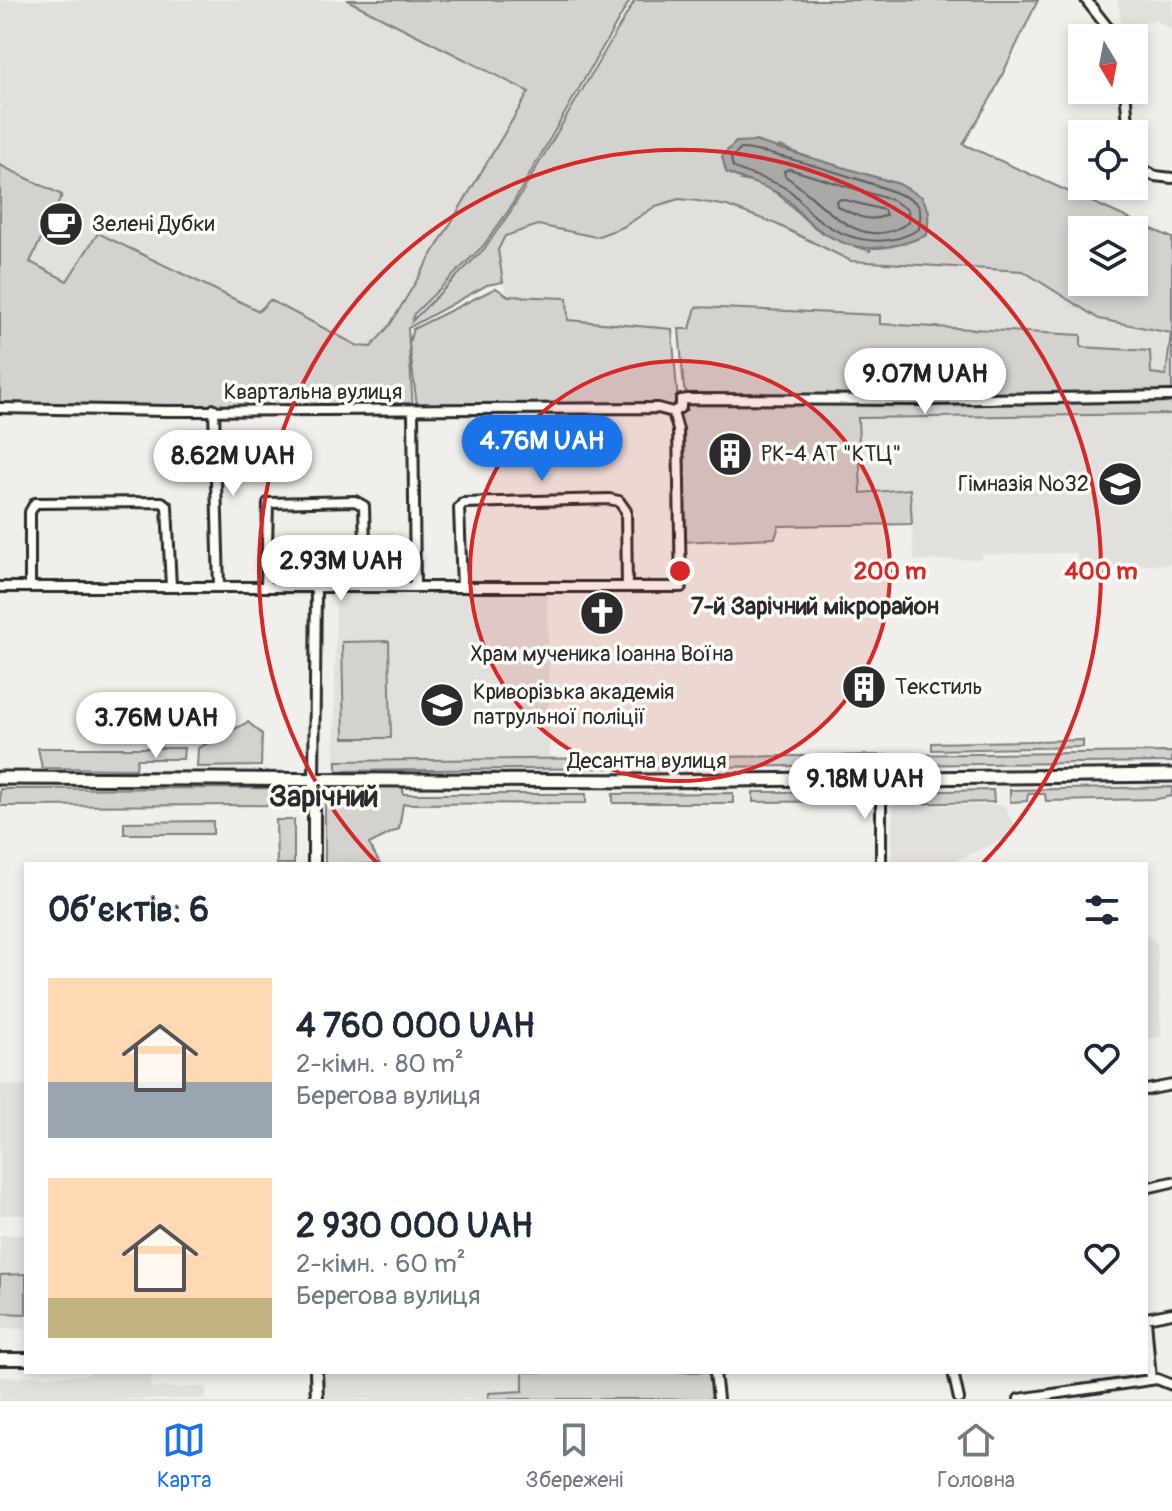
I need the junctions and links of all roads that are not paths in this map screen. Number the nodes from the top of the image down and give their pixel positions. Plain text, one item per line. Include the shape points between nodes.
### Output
1 (1086, 0) edge
2 (1105, 24) edge
3 (1148, 172) edge
4 (1172, 178) edge
5 (1172, 396) edge
6 (0, 408) edge
7 (214, 409) junction
8 (413, 411) junction
9 (673, 412) junction
10 (0, 587) edge
11 (30, 587) junction
12 (171, 587) junction
13 (219, 587) junction
14 (266, 587) junction
15 (316, 587) junction
16 (366, 587) junction
17 (415, 587) junction
18 (462, 587) junction
19 (627, 587) junction
20 (1172, 775) edge
21 (0, 778) edge
22 (881, 779) junction
23 (314, 780) junction
24 (314, 862) edge
25 (881, 862) edge
26 (1172, 1085) edge
27 (1148, 1090) edge
28 (1172, 1182) edge
29 (1148, 1188) edge
30 (1172, 1313) edge
31 (1148, 1319) edge
32 (1148, 1343) edge
33 (0, 1359) edge
34 (24, 1359) edge
35 (316, 1374) edge
36 (715, 1374) edge
37 (953, 1374) edge
38 (1151, 1380) junction
39 (1172, 1385) edge
40 (317, 1399) edge
41 (718, 1399) edge
42 (959, 1399) edge
43 (1019, 1399) edge

1 - 2 street
3 - 4 street
5 - 9 street via 688,399
6 - 7 street, Квартальна вулиця
7 - 8 street, Квартальна вулиця
7 - 13 street
8 - 9 street, Квартальна вулиця
8 - 17 street
9 - 19 street via 678,430 681,587
10 - 11 street
11 - 12 street
11 - 12 street via 31,506 42,502 166,503
12 - 13 street
13 - 14 street
14 - 15 street
14 - 16 street via 268,503 355,501 364,506
15 - 16 street
15 - 23 street
16 - 17 street
17 - 18 street
18 - 19 street
18 - 19 street via 463,503 594,499 624,504
20 - 22 main road, Десантна вулиця
21 - 23 main road, Десантна вулиця
22 - 23 main road, Десантна вулиця
22 - 25 street
23 - 24 street
26 - 27 street
28 - 29 street
30 - 31 street
32 - 38 street
33 - 34 street
35 - 40 street
36 - 41 street
37 - 42 street
38 - 39 street
38 - 43 street

